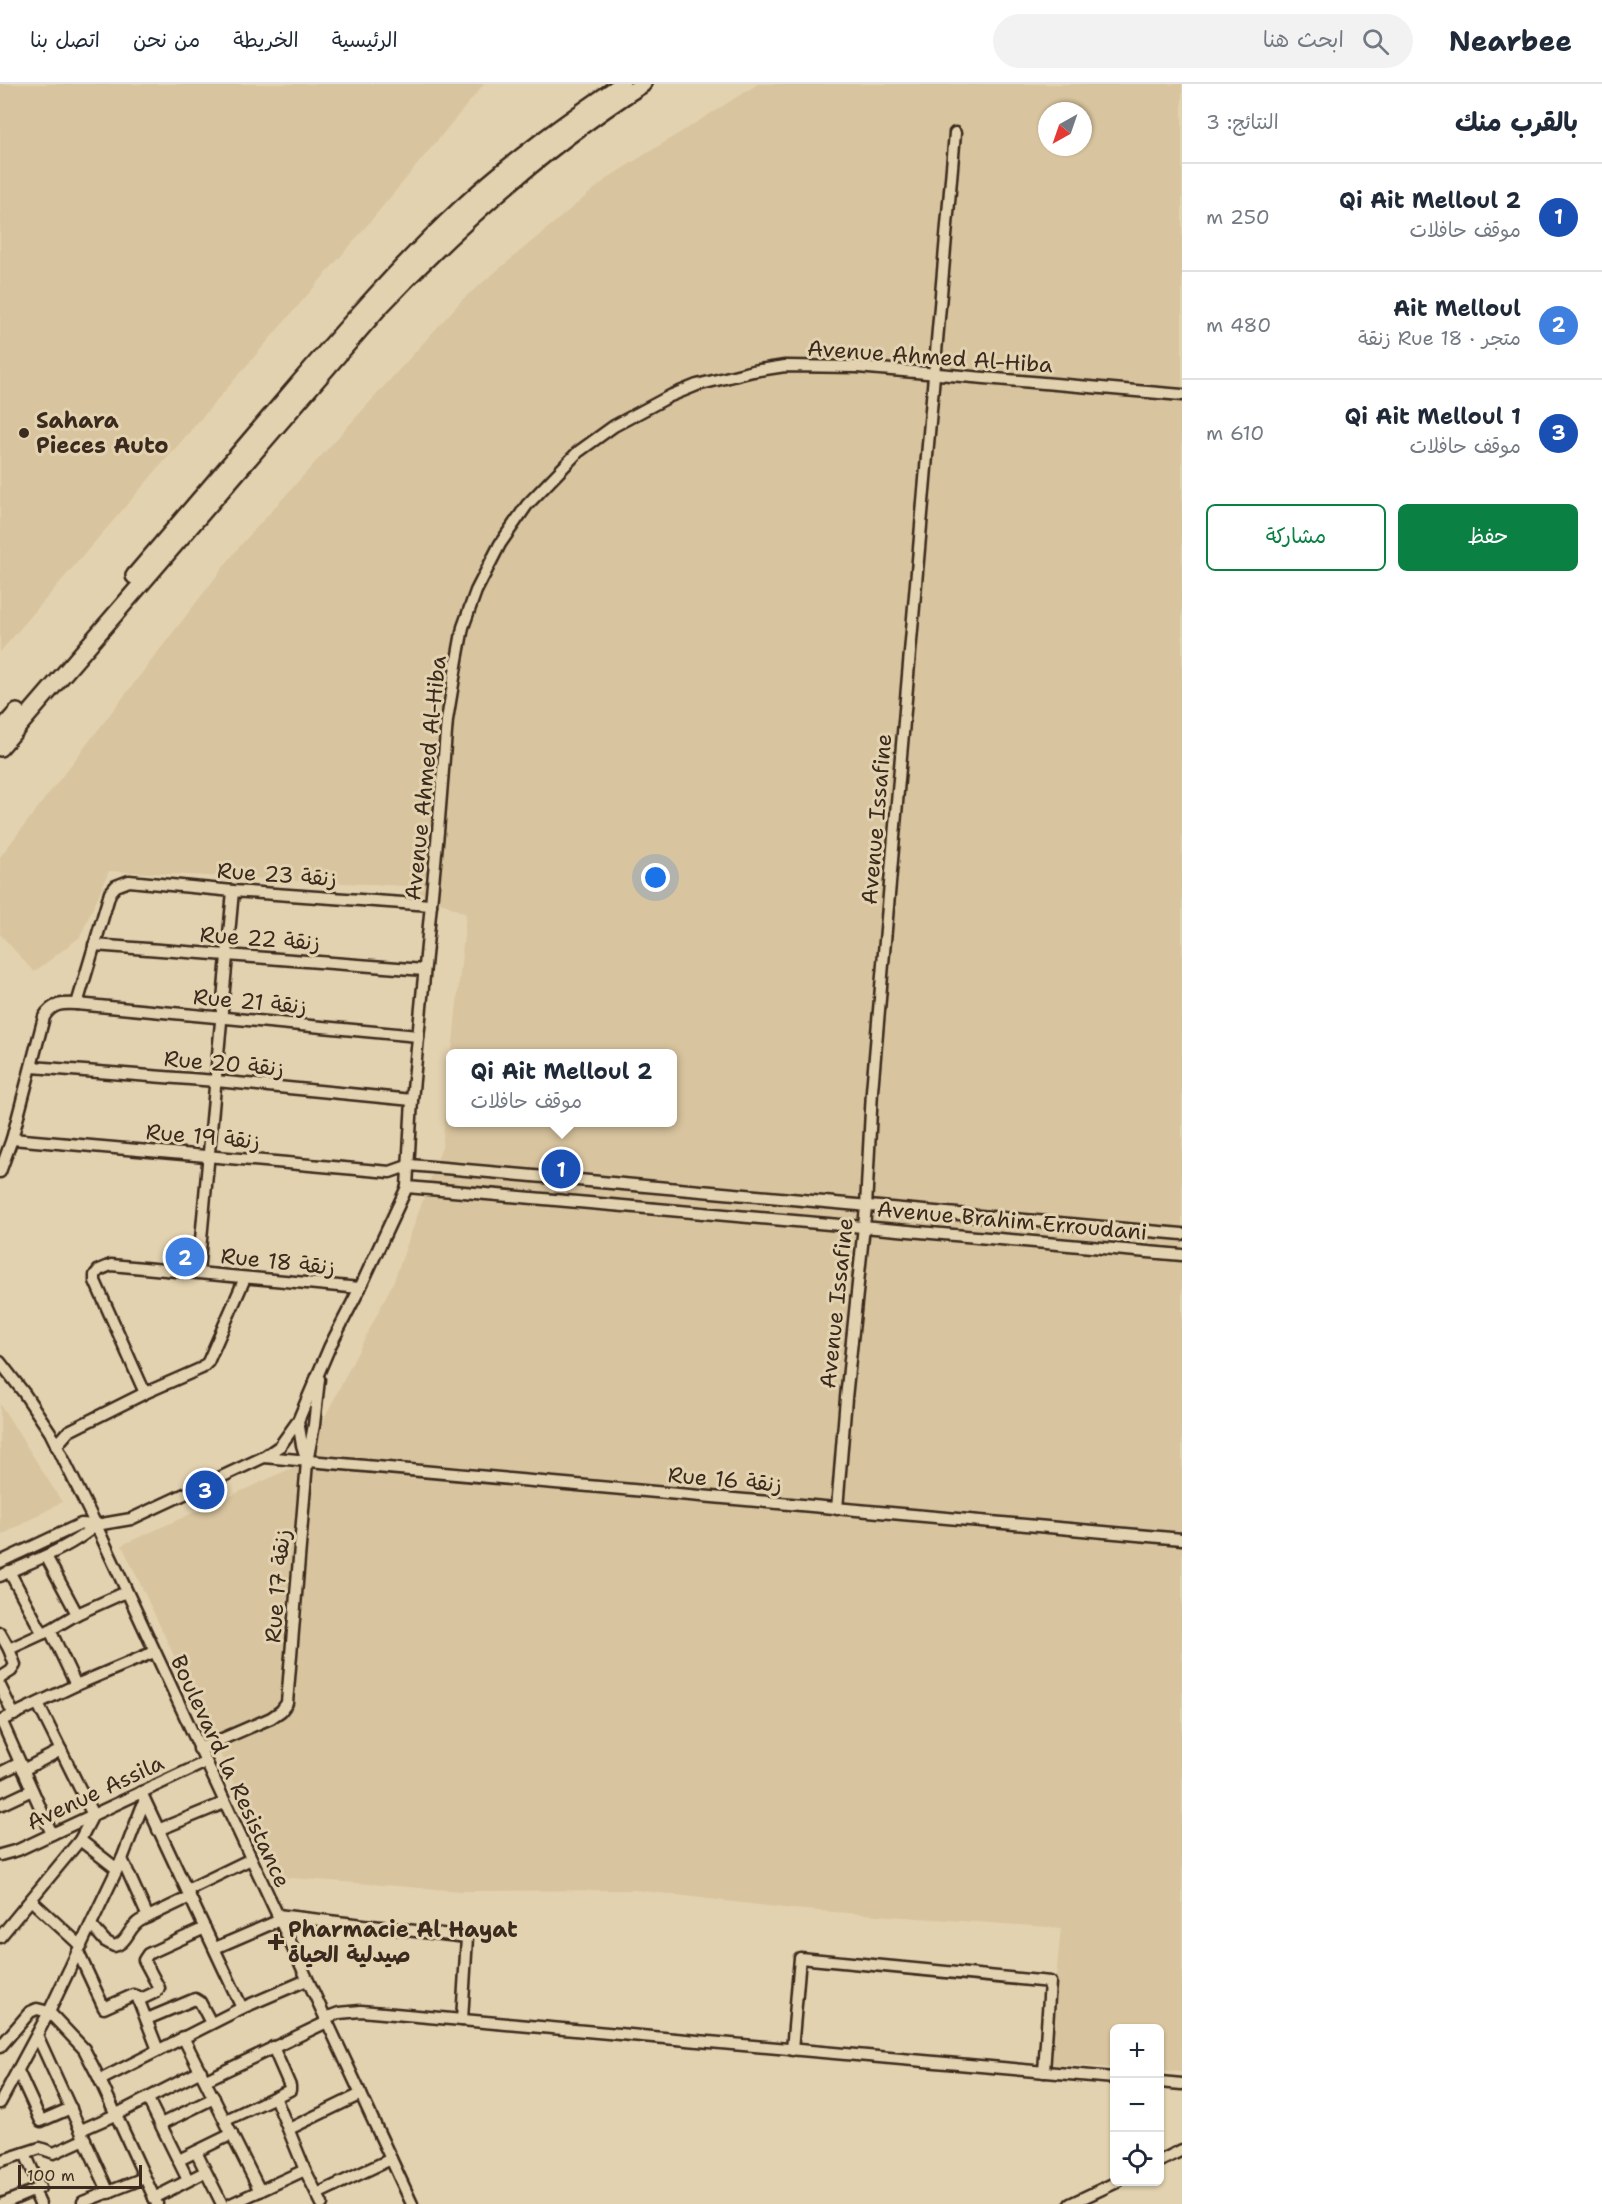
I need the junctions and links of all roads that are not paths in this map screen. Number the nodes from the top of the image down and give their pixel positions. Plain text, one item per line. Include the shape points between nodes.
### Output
1 (622, 84) edge
2 (643, 84) edge
3 (956, 133) dead end
4 (935, 374) junction
5 (1182, 395) edge
6 (0, 731) edge
7 (0, 748) edge
8 (233, 891) junction
9 (431, 905) junction
10 (94, 945) junction
11 (227, 955) junction
12 (424, 970) junction
13 (77, 1004) junction
14 (222, 1017) junction
15 (418, 1036) junction
16 (32, 1067) junction
17 (216, 1081) junction
18 (412, 1100) junction
19 (12, 1139) junction
20 (209, 1156) junction
21 (410, 1165) junction
22 (0, 1172) edge
23 (390, 1172) junction
24 (536, 1178) junction
25 (407, 1187) junction
26 (535, 1198) junction
27 (866, 1206) junction
28 (1068, 1224) junction
29 (863, 1227) junction
30 (1159, 1232) junction
31 (1182, 1234) edge
32 (1066, 1245) junction
33 (1158, 1253) junction
34 (1182, 1255) edge
35 (198, 1272) junction
36 (245, 1278) junction
37 (360, 1288) junction
38 (0, 1362) edge
39 (319, 1373) junction
40 (145, 1393) junction
41 (298, 1421) junction
42 (314, 1425) junction
43 (69, 1431) junction
44 (50, 1432) junction
45 (56, 1446) junction
46 (303, 1448) junction
47 (264, 1457) junction
48 (282, 1458) junction
49 (307, 1462) junction
50 (837, 1509) junction
51 (96, 1526) junction
52 (1182, 1539) edge
53 (46, 1556) junction
54 (0, 1562) edge
55 (5, 1574) edge
56 (126, 1592) junction
57 (77, 1614) junction
58 (47, 1632) junction
59 (0, 1633) edge
60 (9, 1649) junction
61 (154, 1652) junction
62 (0, 1678) edge
63 (76, 1685) junction
64 (0, 1686) edge
65 (38, 1704) junction
66 (14, 1715) junction
67 (1, 1721) edge
68 (199, 1749) junction
69 (61, 1750) junction
70 (206, 1762) junction
71 (22, 1766) junction
72 (0, 1773) edge
73 (32, 1790) junction
74 (143, 1797) junction
75 (224, 1803) junction
76 (0, 1805) edge
77 (93, 1815) junction
78 (158, 1830) junction
79 (52, 1834) junction
80 (80, 1840) junction
81 (0, 1855) edge
82 (251, 1859) junction
83 (120, 1864) junction
84 (189, 1893) junction
85 (32, 1900) junction
86 (148, 1917) junction
87 (278, 1917) junction
88 (92, 1925) junction
89 (205, 1928) junction
90 (0, 1937) edge
91 (215, 1948) junction
92 (80, 1949) junction
93 (307, 1980) junction
94 (139, 2000) junction
95 (242, 2008) junction
96 (49, 2012) junction
97 (147, 2019) junction
98 (326, 2020) junction
99 (462, 2020) junction
100 (211, 2024) junction
101 (37, 2035) junction
102 (183, 2037) junction
103 (0, 2047) edge
104 (273, 2047) junction
105 (158, 2050) junction
106 (792, 2050) junction
107 (18, 2071) junction
108 (1044, 2072) junction
109 (203, 2075) junction
110 (1110, 2078) edge
111 (100, 2080) junction
112 (1164, 2082) edge
113 (1182, 2084) edge
114 (361, 2094) junction
115 (275, 2097) junction
116 (214, 2098) junction
117 (148, 2099) junction
118 (0, 2103) edge
119 (71, 2108) junction
120 (116, 2115) junction
121 (226, 2120) junction
122 (161, 2124) junction
123 (289, 2128) junction
124 (232, 2134) junction
125 (83, 2135) junction
126 (1182, 2151) edge
127 (196, 2152) junction
128 (25, 2153) junction
129 (391, 2159) junction
130 (1164, 2159) edge
131 (179, 2160) junction
132 (0, 2162) edge
133 (305, 2170) junction
134 (205, 2172) junction
135 (144, 2178) junction
136 (188, 2180) junction
137 (1110, 2186) edge
138 (34, 2191) junction
139 (260, 2191) junction
140 (109, 2193) junction
141 (320, 2199) edge
142 (1092, 2199) edge
143 (155, 2201) edge
144 (82, 2203) edge
145 (2, 2204) edge
146 (40, 2204) edge
147 (230, 2204) edge
148 (412, 2204) edge
149 (1070, 2204) edge

1 - 6 highway via 516,161 461,208 393,276
2 - 7 highway via 599,112 520,174 415,269
3 - 4 street, Avenue Issafine
4 - 5 street, Avenue Ahmed Al-Hiba
4 - 9 street, Avenue Ahmed Al-Hiba via 785,366 697,386 614,426 578,452 542,488 500,544 476,591 464,627 447,720
4 - 27 street, Avenue Issafine via 872,1091
8 - 9 street, Rue 23 زنقة
8 - 10 street, Rue 23 زنقة via 121,883 110,893
8 - 11 street
9 - 12 street, Avenue Ahmed Al-Hiba
10 - 11 street, Rue 22 زنقة
10 - 13 street
11 - 12 street, Rue 22 زنقة
11 - 14 street
12 - 15 street, Avenue Ahmed Al-Hiba
13 - 14 street, Rue 21 زنقة
13 - 16 street, Rue 21 زنقة via 58,1004 49,1010
14 - 15 street, Rue 21 زنقة
14 - 17 street
15 - 18 street, Avenue Ahmed Al-Hiba
16 - 17 street, Rue 20 زنقة
16 - 19 street
17 - 18 street, Rue 20 زنقة
17 - 20 street
18 - 21 street, Avenue Ahmed Al-Hiba
19 - 20 street, Rue 19 زنقة
19 - 22 street
20 - 23 street, Rue 19 زنقة
20 - 35 street
21 - 23 street, Rue 19 زنقة
21 - 24 street, Avenue Brahim Erroudani
21 - 25 street, Avenue Ahmed Al-Hiba
23 - 25 street
24 - 26 street
24 - 27 street, Avenue Brahim Erroudani
25 - 26 street, Avenue Brahim Erroudani
25 - 37 street, Avenue Ahmed Al-Hiba
26 - 29 street, Avenue Brahim Erroudani
27 - 28 street, Avenue Brahim Erroudani
27 - 29 street, Avenue Issafine
28 - 30 street, Avenue Brahim Erroudani
28 - 32 street
29 - 32 street, Avenue Brahim Erroudani
29 - 50 street, Avenue Issafine
30 - 31 street, Avenue Brahim Erroudani
30 - 33 street
32 - 33 street, Avenue Brahim Erroudani
33 - 34 street, Avenue Brahim Erroudani
35 - 36 street, Rue 18 زنقة
35 - 40 street, Rue 18 زنقة via 111,1265 95,1275
36 - 37 street, Rue 18 زنقة
36 - 40 street via 208,1362 194,1373
37 - 39 street, Avenue Ahmed Al-Hiba
38 - 44 street, Boulevard la Resistance
39 - 41 street, Avenue Ahmed Al-Hiba
39 - 42 street, Rue 17 زنقة
40 - 43 street
41 - 46 street
41 - 47 street, Avenue Ahmed Al-Hiba via 280,1446
42 - 46 street
42 - 49 street, Rue 17 زنقة
43 - 44 street
43 - 45 street
44 - 45 street, Boulevard la Resistance
45 - 51 street, Boulevard la Resistance
46 - 48 street
46 - 49 street
47 - 48 street, Rue 16 زنقة
47 - 51 street, Avenue Ahmed Al-Hiba via 131,1519
48 - 49 street, Rue 16 زنقة
49 - 50 street, Rue 16 زنقة
49 - 68 street, Rue 17 زنقة via 287,1703 271,1718
50 - 52 street, Rue 16 زنقة
51 - 53 street
51 - 54 street, Avenue Ahmed Al-Hiba via 81,1524
51 - 56 street, Boulevard la Resistance
53 - 55 street
53 - 57 street
55 - 58 street
56 - 57 street
56 - 61 street, Boulevard la Resistance
57 - 58 street
58 - 60 street
58 - 63 street
59 - 60 street
60 - 62 street via 15,1665
61 - 63 street
61 - 68 street, Boulevard la Resistance
63 - 65 street
64 - 66 street
65 - 66 street
65 - 69 street
66 - 67 street
67 - 71 street
68 - 70 street, Boulevard la Resistance
69 - 71 street
69 - 77 street
70 - 74 street, Avenue Assila
70 - 75 street, Boulevard la Resistance
71 - 72 street
71 - 73 street
73 - 76 street
73 - 79 street
74 - 77 street, Avenue Assila
74 - 78 street
74 - 83 street
75 - 78 street
75 - 82 street, Boulevard la Resistance
77 - 79 street, Avenue Assila
77 - 80 street
78 - 84 street
79 - 81 street, Avenue Assila
80 - 83 street
80 - 85 street
82 - 84 street
82 - 87 street, Boulevard la Resistance
83 - 86 street
83 - 88 street
84 - 86 street
84 - 89 street
85 - 90 street
85 - 92 street
86 - 88 street via 135,1925 117,1946 105,1941
87 - 91 street
87 - 93 street, Boulevard la Resistance
87 - 99 street via 468,1937
88 - 92 street
89 - 91 street
89 - 94 street via 148,1954 144,1960 159,1988
91 - 95 street
92 - 94 street via 104,2008 133,1995
92 - 96 street
93 - 95 street
93 - 98 street, Boulevard la Resistance
94 - 97 street
95 - 100 street
96 - 101 street
96 - 103 street via 30,2012
96 - 111 street via 80,2043
97 - 100 street via 195,1999
97 - 105 street
98 - 99 street via 339,2013 362,2011
98 - 104 street
98 - 114 street, Boulevard la Resistance
99 - 106 street
100 - 102 street
101 - 107 street
101 - 119 street
102 - 105 street
102 - 109 street
104 - 109 street
104 - 115 street via 291,2088
105 - 111 street
106 - 108 street
106 - 108 street via 800,1958 1050,1982
107 - 118 street
107 - 119 street via 41,2121
108 - 110 street
109 - 116 street
109 - 117 street
111 - 120 street
112 - 113 street
114 - 123 street
114 - 129 street, Boulevard la Resistance
115 - 121 street
115 - 123 street
116 - 121 street
116 - 122 street
117 - 120 street
117 - 122 street
119 - 125 street
120 - 125 street
120 - 135 street
121 - 124 street
122 - 131 street
123 - 133 street
124 - 127 street
124 - 139 street
125 - 128 street via 54,2153 40,2148
125 - 140 street
126 - 130 street
127 - 131 street
127 - 134 street
128 - 132 street
128 - 138 street via 40,2188
129 - 141 street
129 - 148 street, Boulevard la Resistance
131 - 136 street
133 - 139 street
133 - 141 street
134 - 136 street
134 - 147 street
135 - 140 street
135 - 143 street
136 - 143 street
137 - 142 street
138 - 145 street
138 - 146 street
139 - 147 street
140 - 144 street
142 - 149 street

